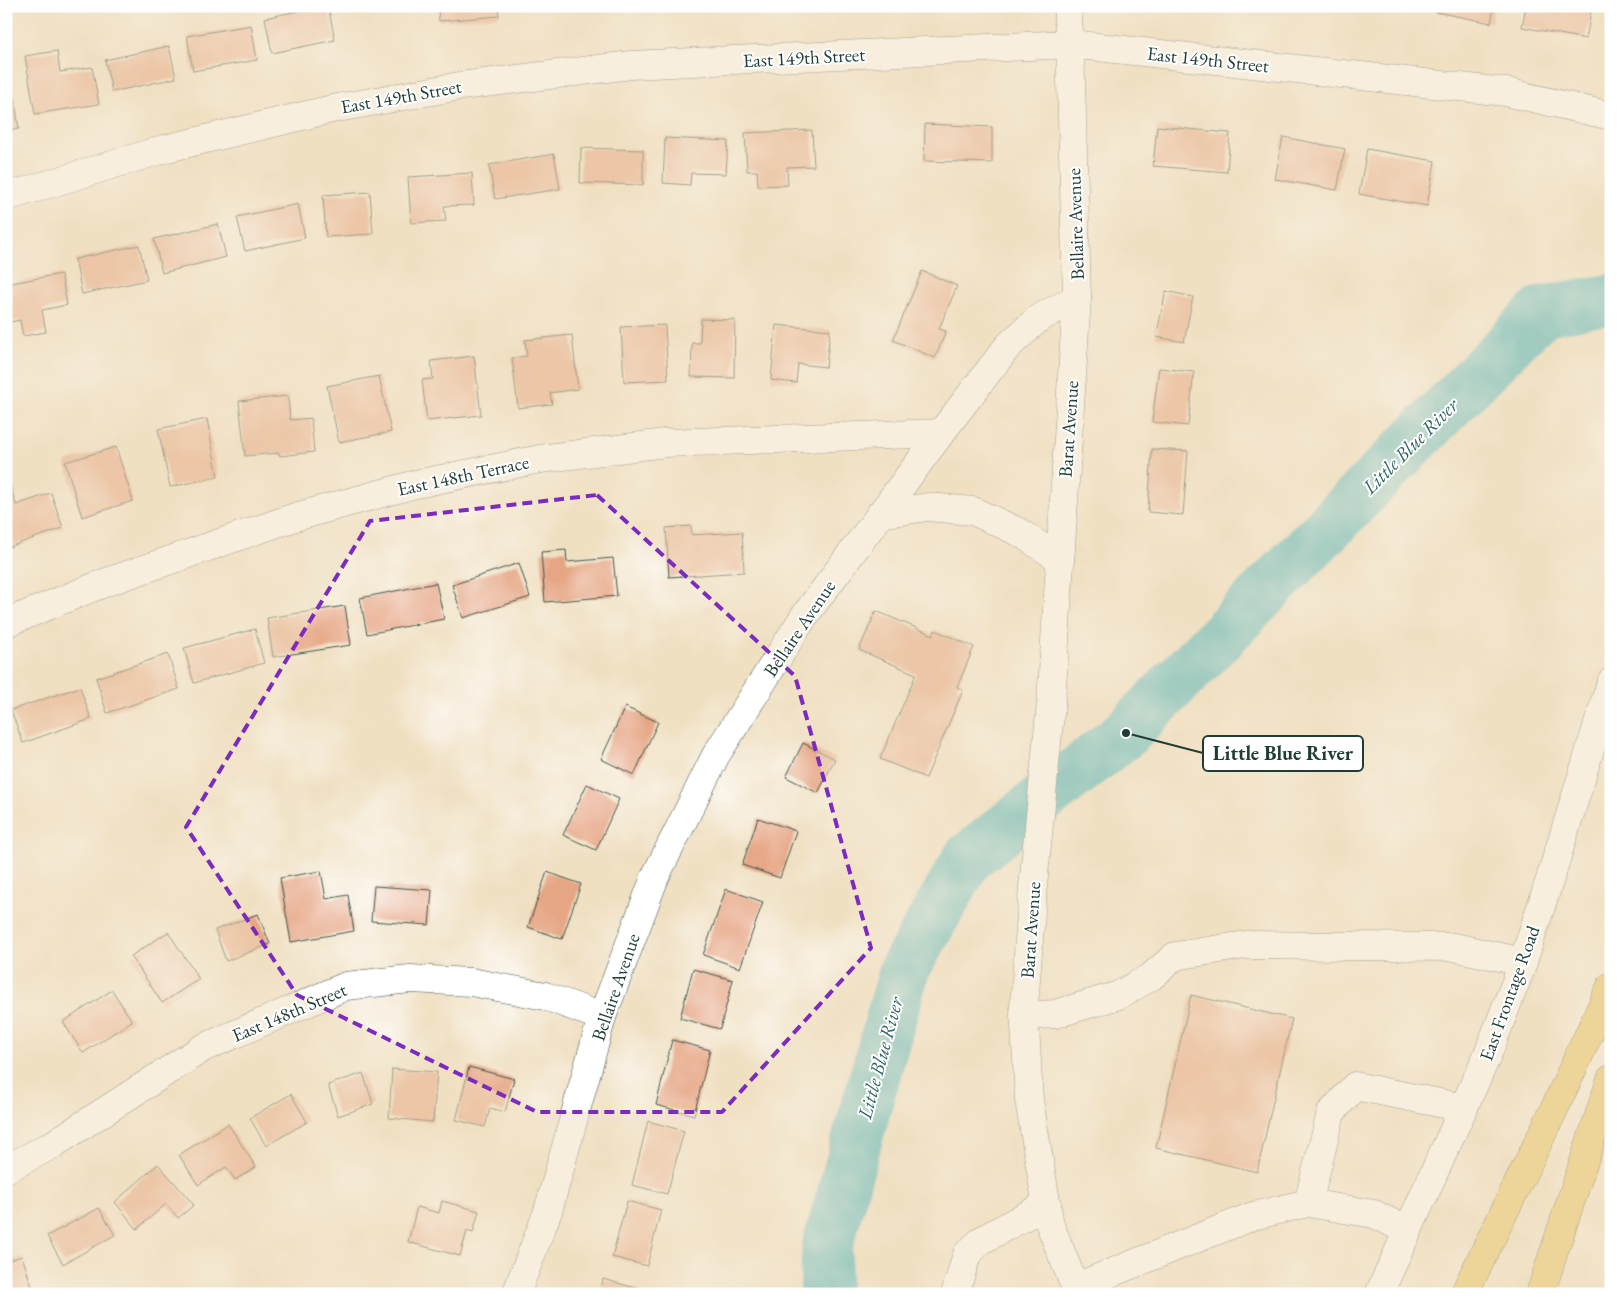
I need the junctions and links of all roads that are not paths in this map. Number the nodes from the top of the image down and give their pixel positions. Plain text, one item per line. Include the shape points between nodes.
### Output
1 (1067, 6) edge
2 (1070, 44) junction
3 (1611, 116) edge
4 (6, 197) edge
5 (1076, 298) junction
6 (941, 432) junction
7 (880, 514) junction
8 (1060, 559) junction
9 (6, 623) edge
10 (1611, 682) edge
11 (1523, 962) junction
12 (1611, 986) edge
13 (1024, 1016) junction
14 (602, 1017) junction
15 (1611, 1079) edge
16 (1464, 1108) junction
17 (6, 1169) edge
18 (1308, 1203) junction
19 (1047, 1204) junction
20 (1408, 1231) junction
21 (1077, 1290) edge
22 (516, 1294) edge
23 (955, 1294) edge
24 (1379, 1294) edge
25 (1464, 1294) edge
26 (1540, 1294) edge

1 - 2 street, Bellaire Avenue
2 - 3 street, East 149th Street via 1506,92
2 - 4 street, East 149th Street via 631,65 460,86 332,109 164,150
2 - 5 street, Bellaire Avenue
5 - 6 street, Bellaire Avenue via 1040,318 1008,346
5 - 8 street, Barat Avenue
6 - 7 street, Bellaire Avenue
6 - 9 street, East 148th Terrace via 665,443 540,459 416,484 295,517 104,583
7 - 8 street via 928,507 973,512 1019,532
7 - 14 street, Bellaire Avenue via 803,618 716,755 655,877
8 - 13 street, Barat Avenue
10 - 11 street, East Frontage Road
11 - 13 street via 1454,948 1246,944 1175,956 1152,976 1119,995 1055,1014
11 - 16 street, East Frontage Road
12 - 25 highway
13 - 19 street, Barat Avenue via 1029,1100
14 - 17 street, East 148th Street via 545,996 471,982 410,979 346,986 202,1048 52,1145
14 - 22 street, Bellaire Avenue via 548,1211
15 - 26 highway
16 - 18 street via 1355,1086 1330,1113
16 - 20 street, East Frontage Road
18 - 20 street via 1374,1214
18 - 21 street via 1253,1216
19 - 21 street, Barat Avenue via 1050,1225
19 - 23 street via 982,1240 967,1254
20 - 24 street, East Frontage Road

